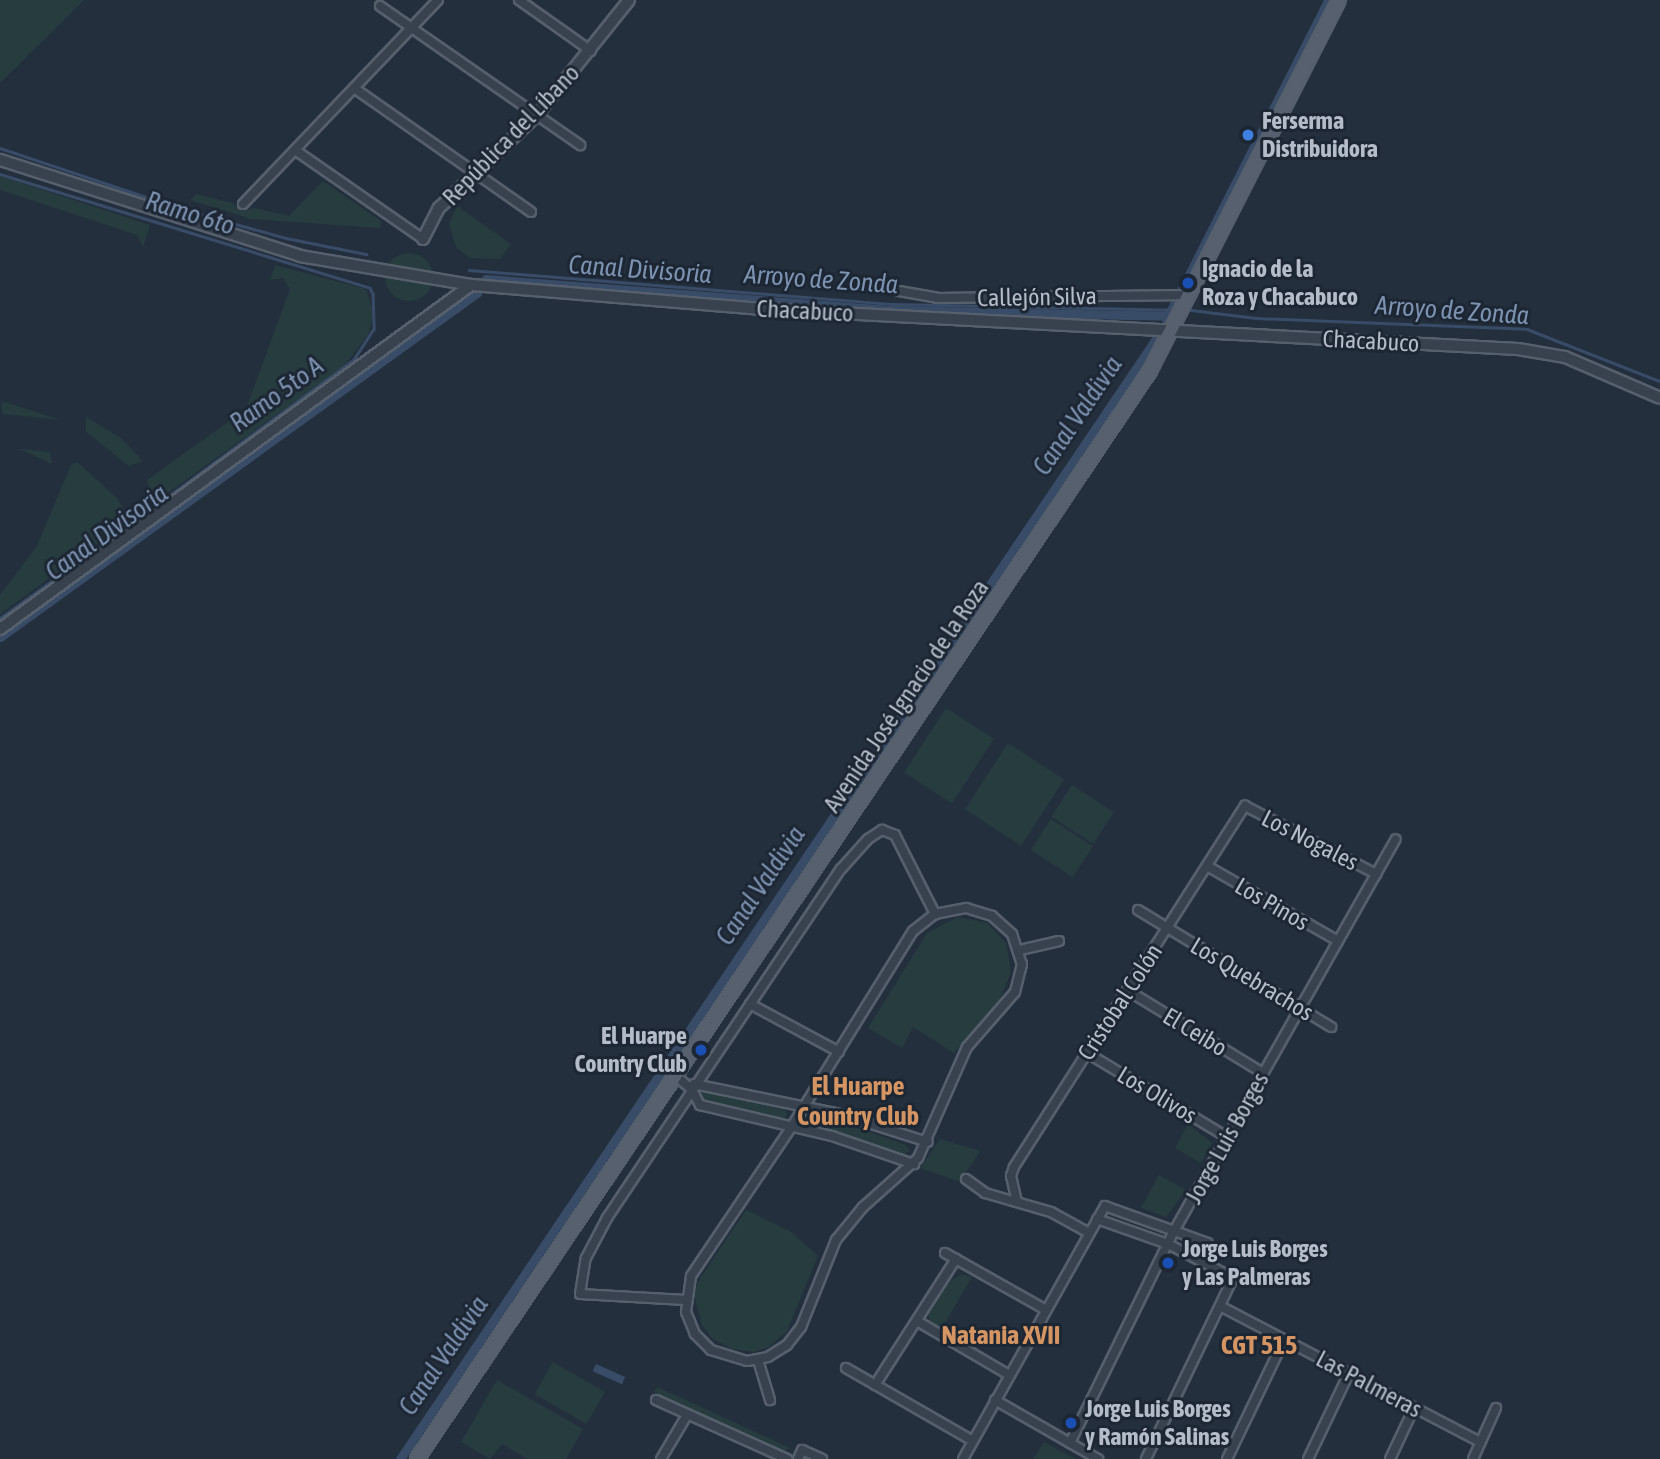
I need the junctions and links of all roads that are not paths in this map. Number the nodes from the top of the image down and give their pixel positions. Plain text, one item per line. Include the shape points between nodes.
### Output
1 (438, 0) edge
2 (519, 0) edge
3 (629, 0) edge
4 (1339, 0) edge
5 (380, 6) dead end
6 (411, 28) junction
7 (591, 51) junction
8 (354, 88) junction
9 (537, 115) junction
10 (580, 145) dead end
11 (295, 150) junction
12 (0, 160) edge
13 (475, 173) junction
14 (243, 204) dead end
15 (531, 212) dead end
16 (423, 239) joint
17 (471, 285) junction
18 (899, 292) dead end
19 (1183, 295) junction
20 (1174, 328) junction
21 (1660, 398) edge
22 (0, 629) edge
23 (1245, 806) joint
24 (1396, 839) dead end
25 (1207, 866) junction
26 (1376, 874) junction
27 (1138, 910) dead end
28 (935, 914) junction
29 (1167, 928) junction
30 (1059, 940) dead end
31 (1338, 941) junction
32 (1020, 950) junction
33 (1127, 990) junction
34 (750, 1004) junction
35 (1300, 1008) junction
36 (1331, 1027) dead end
37 (839, 1052) junction
38 (1087, 1053) junction
39 (1263, 1073) junction
40 (679, 1078) junction
41 (694, 1087) junction
42 (803, 1108) junction
43 (792, 1126) junction
44 (1227, 1137) junction
45 (928, 1142) junction
46 (914, 1164) junction
47 (966, 1178) dead end
48 (1017, 1202) junction
49 (1097, 1219) junction
50 (1174, 1231) junction
51 (1089, 1233) junction
52 (1208, 1243) dead end
53 (1168, 1244) junction
54 (945, 1252) dead end
55 (956, 1259) junction
56 (685, 1300) junction
57 (1220, 1306) junction
58 (1045, 1310) junction
59 (916, 1321) junction
60 (1284, 1340) junction
61 (758, 1360) junction
62 (846, 1368) dead end
63 (1349, 1373) junction
64 (1009, 1375) junction
65 (875, 1385) junction
66 (656, 1400) dead end
67 (770, 1400) dead end
68 (995, 1400) junction
69 (1414, 1408) junction
70 (1496, 1408) dead end
71 (687, 1415) junction
72 (971, 1440) junction
73 (1480, 1442) junction
74 (1070, 1443) junction
75 (417, 1459) edge
76 (660, 1459) edge
77 (787, 1459) edge
78 (797, 1459) edge
79 (822, 1459) edge
80 (963, 1459) edge
81 (1098, 1459) edge
82 (1146, 1459) edge
83 (1227, 1459) edge
84 (1308, 1459) edge
85 (1390, 1459) edge
86 (1473, 1459) edge

1 - 6 street
2 - 7 street
3 - 7 street, República del Líbano
4 - 19 main road, Avenida José Ignacio de la Roza
5 - 6 street
6 - 8 street
6 - 9 street
7 - 9 street, República del Líbano
8 - 11 street
8 - 13 street
9 - 10 street
9 - 13 street, República del Líbano
11 - 14 street
11 - 16 street
12 - 17 street, Chacabuco via 300,256
13 - 15 street
13 - 16 street, República del Líbano via 439,208
17 - 20 street, Chacabuco via 763,309
17 - 22 street
18 - 19 street, Callejón Silva via 937,298
19 - 20 main road, Avenida José Ignacio de la Roza
20 - 21 street, Chacabuco via 1540,352 1565,357
20 - 40 main road, Avenida José Ignacio de la Roza via 1137,392
23 - 25 street, Cristobal Colón
23 - 26 street, Los Nogales
24 - 26 street, Jorge Luis Borges
25 - 29 street, Cristobal Colón
25 - 31 street, Los Pinos
26 - 31 street, Jorge Luis Borges
27 - 29 street, Los Quebrachos
28 - 32 street via 957,908 985,913 1005,925
28 - 34 street via 895,835 876,832 841,869
28 - 37 street via 913,931
29 - 33 street, Cristobal Colón
29 - 35 street, Los Quebrachos
30 - 32 street
31 - 35 street, Jorge Luis Borges
32 - 45 street via 1022,974 1015,992 967,1047
33 - 38 street, Cristobal Colón
33 - 39 street, El Ceibo
34 - 37 street
34 - 41 street
35 - 36 street, Los Quebrachos
35 - 39 street, Jorge Luis Borges
37 - 42 street
38 - 44 street, Los Olivos
38 - 48 street, Cristobal Colón via 1013,1170
39 - 44 street, Jorge Luis Borges
40 - 41 street
40 - 75 main road, Avenida José Ignacio de la Roza
41 - 42 street
41 - 43 street via 700,1105
41 - 56 street via 599,1230 579,1284 580,1294 588,1297
42 - 43 street
42 - 45 street via 840,1114
43 - 46 street
43 - 56 street via 696,1268
44 - 50 street, Jorge Luis Borges
45 - 46 street
46 - 61 street via 853,1217 830,1250 801,1327 787,1345
47 - 48 street via 985,1193
48 - 51 street via 1051,1212
49 - 50 street via 1105,1206
49 - 51 street
49 - 53 street
50 - 52 street
50 - 53 street, Jorge Luis Borges
51 - 58 street
53 - 57 street via 1233,1278
53 - 74 street, Jorge Luis Borges
54 - 55 street
55 - 58 street
55 - 59 street
56 - 61 street via 690,1324 704,1345 738,1361
57 - 60 street, Las Palmeras
57 - 82 street
58 - 64 street
59 - 64 street
59 - 65 street
60 - 63 street, Las Palmeras
60 - 83 street
61 - 67 street
62 - 65 street
63 - 69 street, Las Palmeras
63 - 84 street
64 - 68 street
65 - 72 street
66 - 71 street
68 - 72 street
68 - 74 street
69 - 73 street, Las Palmeras
69 - 85 street
70 - 73 street
71 - 76 street
71 - 77 street
72 - 80 street
73 - 86 street
74 - 81 street
78 - 79 street via 802,1450

